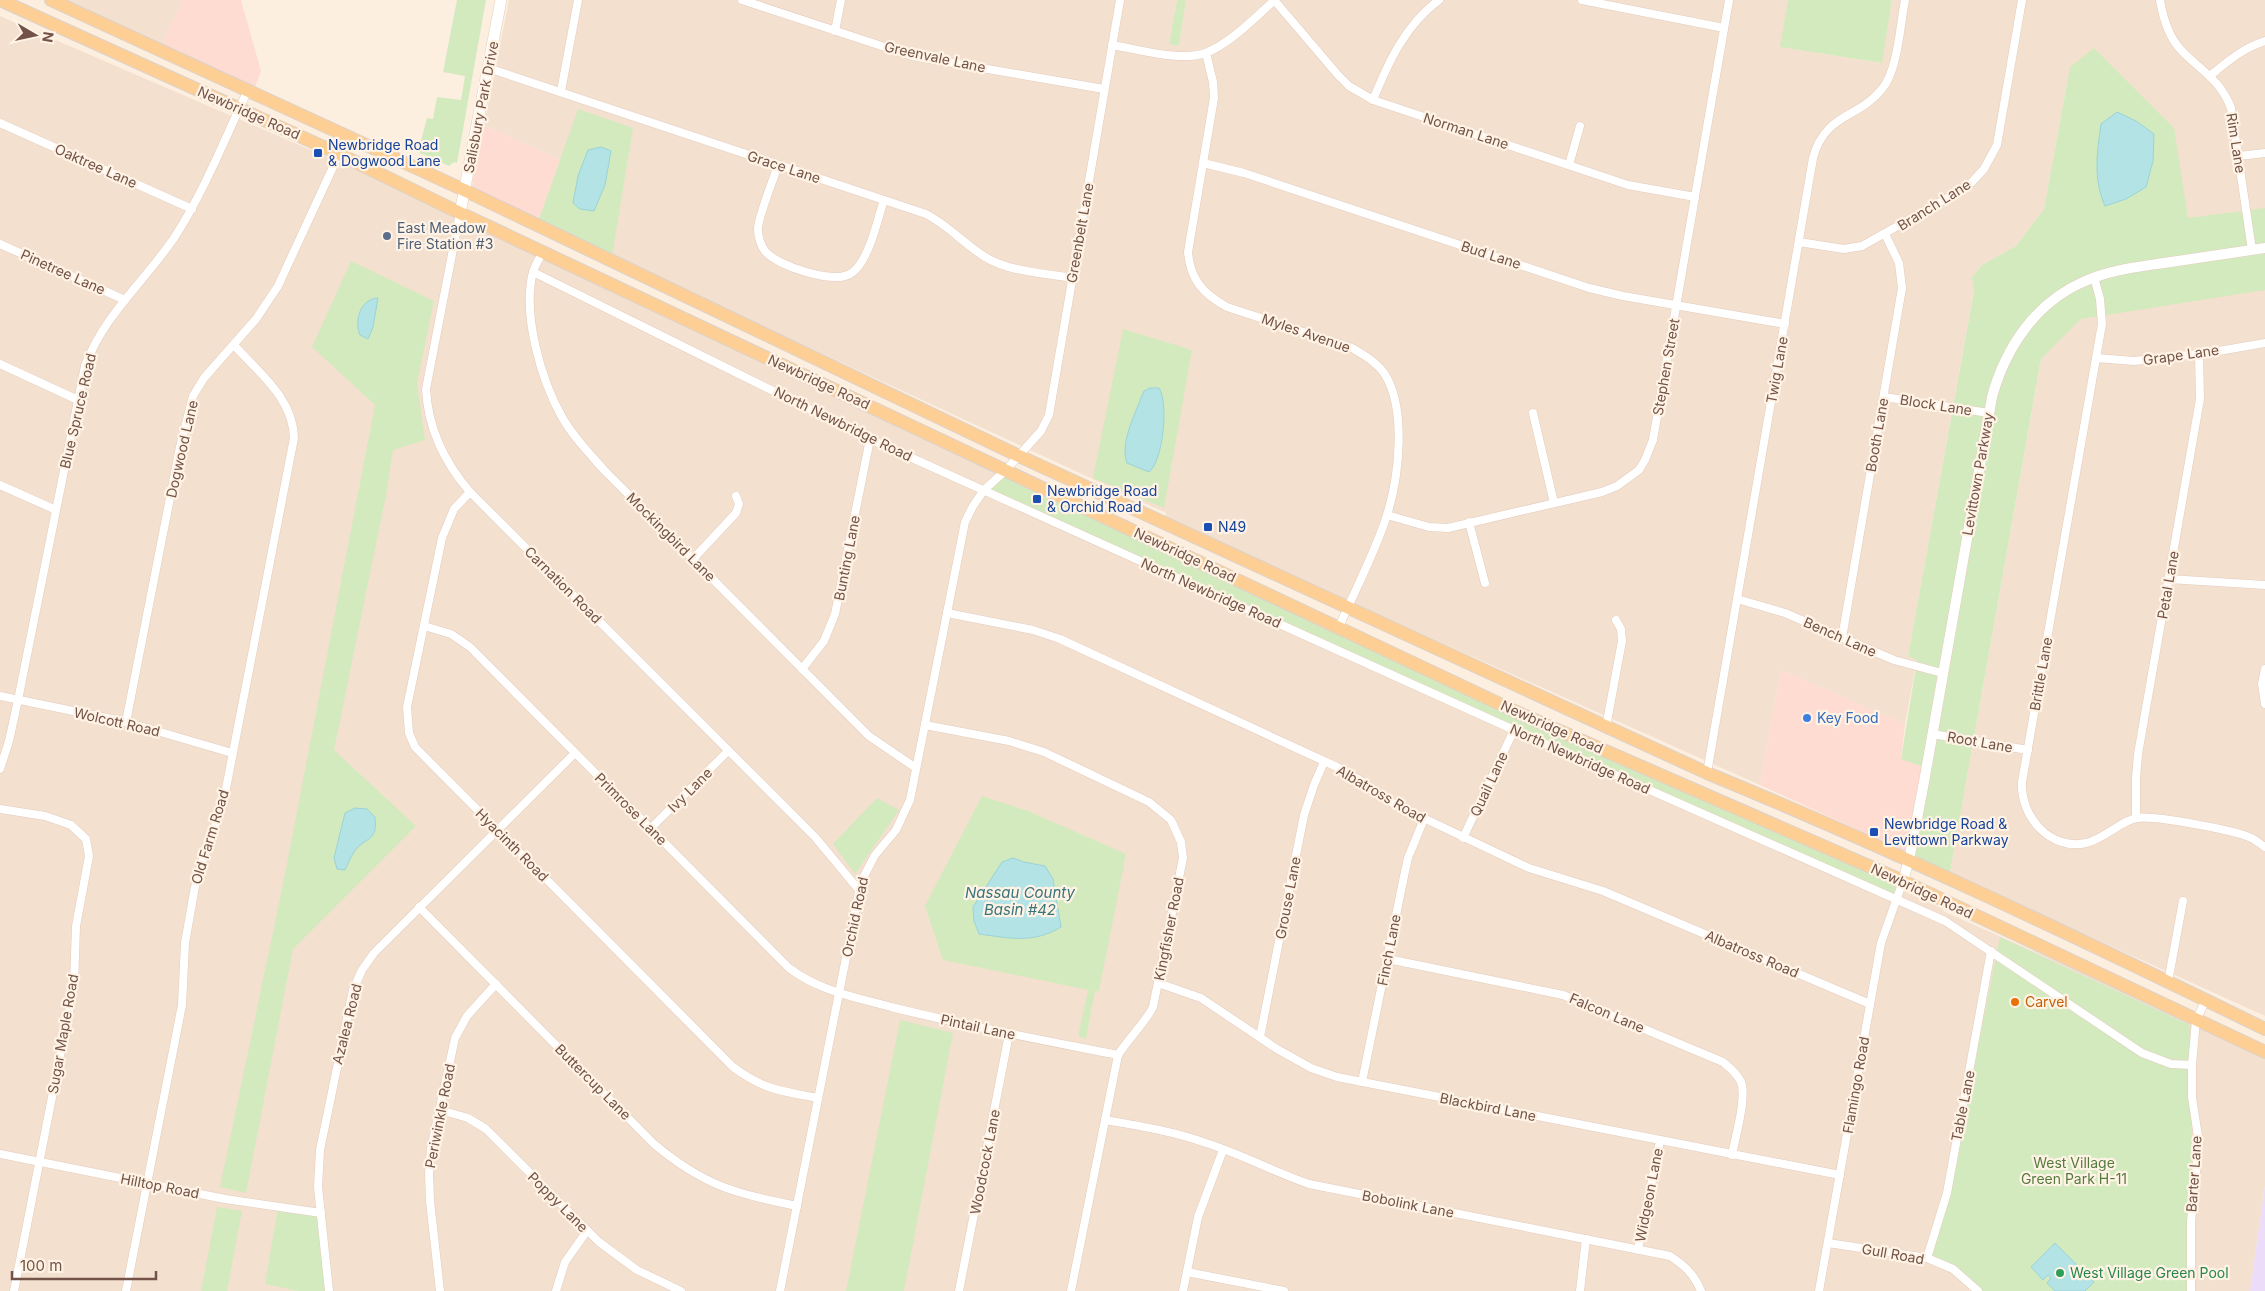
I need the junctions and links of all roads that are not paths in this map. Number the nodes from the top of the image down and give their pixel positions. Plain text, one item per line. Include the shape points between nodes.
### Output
1 (0, 0) edge
2 (51, 0) edge
3 (501, 0) edge
4 (578, 0) edge
5 (742, 0) edge
6 (841, 0) edge
7 (1120, 0) edge
8 (1274, 0) edge
9 (1439, 0) edge
10 (1582, 0) edge
11 (1729, 0) edge
12 (1905, 0) edge
13 (2022, 0) edge
14 (2160, 0) edge
15 (1724, 28) junction
16 (835, 31) junction
17 (2265, 41) edge
18 (1112, 45) junction
19 (1206, 53) junction
20 (488, 68) junction
21 (2211, 75) junction
22 (1104, 89) junction
23 (248, 90) junction
24 (561, 91) junction
25 (1373, 100) junction
26 (239, 108) junction
27 (0, 123) edge
28 (1580, 126) dead end
29 (2265, 152) edge
30 (339, 154) junction
31 (2239, 156) junction
32 (1204, 163) junction
33 (1569, 164) junction
34 (778, 165) junction
35 (464, 190) junction
36 (1695, 197) junction
37 (884, 200) junction
38 (192, 208) junction
39 (460, 213) junction
40 (1885, 234) junction
41 (1799, 242) junction
42 (0, 244) edge
43 (2265, 248) edge
44 (2252, 250) junction
45 (543, 251) junction
46 (534, 272) junction
47 (2094, 277) junction
48 (1072, 278) junction
49 (125, 300) junction
50 (1676, 305) junction
51 (732, 318) junction
52 (1785, 324) junction
53 (724, 336) junction
54 (2265, 343) edge
55 (234, 345) junction
56 (2199, 353) junction
57 (2096, 358) junction
58 (0, 364) edge
59 (1884, 397) junction
60 (78, 400) junction
61 (1533, 413) dead end
62 (1989, 413) junction
63 (870, 439) junction
64 (1019, 456) junction
65 (1006, 470) junction
66 (0, 485) edge
67 (984, 490) junction
68 (470, 492) junction
69 (736, 496) dead end
70 (1554, 503) junction
71 (56, 510) junction
72 (1387, 515) junction
73 (1469, 522) junction
74 (693, 559) junction
75 (2169, 579) junction
76 (1485, 583) dead end
77 (2265, 585) edge
78 (1737, 599) junction
79 (1348, 608) junction
80 (947, 613) junction
81 (1616, 620) dead end
82 (424, 626) junction
83 (1339, 627) junction
84 (1842, 638) junction
85 (802, 669) junction
86 (2265, 669) edge
87 (1942, 673) junction
88 (0, 696) edge
89 (18, 700) junction
90 (2265, 704) edge
91 (126, 722) junction
92 (925, 725) junction
93 (1606, 727) junction
94 (1514, 730) junction
95 (1932, 734) junction
96 (2028, 750) junction
97 (728, 751) junction
98 (575, 752) junction
99 (232, 753) junction
100 (1324, 762) junction
101 (916, 768) junction
102 (0, 769) edge
103 (1707, 773) junction
104 (0, 808) edge
105 (2136, 818) junction
106 (1424, 819) junction
107 (651, 828) junction
108 (497, 830) junction
109 (1463, 838) junction
110 (2265, 847) edge
111 (1909, 860) junction
112 (1903, 882) junction
113 (859, 890) junction
114 (1895, 899) junction
115 (2183, 901) dead end
116 (419, 907) junction
117 (1991, 952) junction
118 (1388, 959) junction
119 (2168, 982) junction
120 (1158, 983) junction
121 (496, 984) junction
122 (839, 993) junction
123 (2206, 1000) junction
124 (1870, 1004) junction
125 (2196, 1020) junction
126 (2265, 1029) edge
127 (1009, 1034) junction
128 (1260, 1037) junction
129 (2265, 1052) edge
130 (1118, 1055) junction
131 (2192, 1064) junction
132 (1362, 1082) junction
133 (818, 1098) junction
134 (440, 1110) junction
135 (1105, 1120) junction
136 (1660, 1142) junction
137 (1223, 1150) junction
138 (0, 1154) edge
139 (1732, 1155) junction
140 (39, 1162) junction
141 (1840, 1175) junction
142 (147, 1183) junction
143 (797, 1206) junction
144 (321, 1213) junction
145 (587, 1231) junction
146 (1586, 1239) junction
147 (1828, 1243) junction
148 (1638, 1249) junction
149 (1927, 1258) junction
150 (1187, 1272) junction
151 (14, 1291) edge
152 (126, 1291) edge
153 (329, 1291) edge
154 (440, 1291) edge
155 (556, 1291) edge
156 (681, 1291) edge
157 (780, 1291) edge
158 (959, 1291) edge
159 (1071, 1291) edge
160 (1183, 1291) edge
161 (1284, 1291) edge
162 (1580, 1291) edge
163 (1701, 1291) edge
164 (1819, 1291) edge
165 (1978, 1291) edge
166 (2191, 1291) edge

1 - 26 main road, Newbridge Road
2 - 23 main road, Newbridge Road
3 - 20 main road, Salisbury Park Drive
4 - 24 street
5 - 16 street, Greenvale Lane
6 - 16 street
7 - 18 street, Greenbelt Lane
8 - 19 street via 1222,45
8 - 25 street, Norman Lane via 1348,86
9 - 25 street via 1422,14 1402,40 1388,63
10 - 15 street
11 - 15 street, Stephen Street
12 - 41 street, Twig Lane via 1892,69 1883,88 1873,99 1836,121 1816,146
13 - 40 street, Branch Lane via 2001,126 1992,156 1971,183
14 - 21 street, Rim Lane via 2169,33 2180,49
15 - 36 street, Stephen Street
16 - 22 street, Greenvale Lane via 912,56
17 - 21 street via 2239,52
18 - 19 street via 1175,55
18 - 22 street, Greenbelt Lane
19 - 32 street, Myles Avenue via 1214,98
20 - 24 street, Grace Lane
20 - 35 main road, Salisbury Park Drive
21 - 31 street, Rim Lane via 2226,94 2231,108
22 - 48 street, Greenbelt Lane
23 - 26 street, Blue Spruce Road
23 - 35 main road, Newbridge Road
24 - 34 street, Grace Lane
25 - 33 street, Norman Lane
26 - 30 main road, Newbridge Road
26 - 38 street, Blue Spruce Road
27 - 38 street, Oaktree Lane
28 - 33 street
29 - 31 street
30 - 39 main road, Newbridge Road
30 - 55 street, Dogwood Lane via 278,286
31 - 44 street, Rim Lane
32 - 50 street, Bud Lane via 1244,173 1589,288
32 - 72 street, Myles Avenue via 1188,252 1192,273 1202,290 1227,307 1352,348 1378,365 1392,387 1398,418 1398,454
33 - 36 street, Norman Lane via 1628,185
34 - 37 street, Grace Lane
34 - 37 street via 758,228 765,251 786,265 831,278 849,274 864,258
35 - 39 main road, Salisbury Park Drive
35 - 51 main road, Newbridge Road
36 - 50 street, Stephen Street
37 - 48 street, Grace Lane via 941,221 974,249 1000,264
38 - 49 street, Blue Spruce Road via 173,239
39 - 45 main road, Newbridge Road
39 - 68 street, Carnation Road via 426,389 435,437 449,465
40 - 41 street, Branch Lane via 1853,249
40 - 59 street, Booth Lane via 1899,263 1902,288
41 - 52 street, Twig Lane
42 - 49 street, Pinetree Lane
43 - 44 street, Levittown Parkway
44 - 47 street, Levittown Parkway via 2125,269
45 - 46 street, Mockingbird Lane
45 - 53 main road, Newbridge Road
46 - 63 street, North Newbridge Road
46 - 74 street, Mockingbird Lane via 531,308 537,357 562,418 605,471
47 - 57 street, Brittle Lane via 2102,312
47 - 62 street, Levittown Parkway via 2065,293 2026,326 1998,374
48 - 64 street, Greenbelt Lane via 1049,415 1042,431
49 - 60 street, Blue Spruce Road via 92,347
50 - 52 street, Bud Lane
50 - 70 street, Stephen Street via 1653,440 1639,470 1617,486 1602,492
51 - 53 main road
51 - 64 main road, Newbridge Road
52 - 78 street, Twig Lane
53 - 65 main road, Newbridge Road
54 - 56 street, Grape Lane
55 - 91 street, Dogwood Lane via 204,378 188,410
55 - 99 street, Old Farm Road via 283,399 291,415 294,438
56 - 57 street, Grape Lane via 2134,361
56 - 75 street, Petal Lane via 2200,399
57 - 96 street, Brittle Lane
58 - 60 street
59 - 62 street, Block Lane
59 - 84 street, Booth Lane
60 - 71 street, Blue Spruce Road
61 - 70 street
62 - 87 street, Levittown Parkway
63 - 67 street, North Newbridge Road
63 - 85 street, Bunting Lane via 835,614 824,641
64 - 65 street, Orchid Road
64 - 79 main road, Newbridge Road
65 - 67 street, Orchid Road
65 - 83 main road, Newbridge Road
66 - 71 street
67 - 80 street, Orchid Road via 965,522
67 - 94 street, North Newbridge Road
68 - 82 street, Hyacinth Road via 454,509 442,538
68 - 97 street, Carnation Road
69 - 74 street via 739,504 736,513
70 - 73 street, Stephen Street
71 - 89 street, Blue Spruce Road
72 - 73 street, Stephen Street via 1437,528
72 - 79 street, Myles Avenue
73 - 76 street
74 - 85 street, Mockingbird Lane
75 - 77 street
75 - 105 street, Petal Lane via 2138,754
78 - 84 street, Bench Lane via 1785,613
78 - 103 street, Twig Lane
79 - 83 street, Myles Avenue
79 - 93 main road, Newbridge Road
80 - 92 street, Orchid Road
80 - 100 street, Albatross Road via 1033,630 1060,639
81 - 93 street via 1622,641
82 - 98 street, Primrose Lane via 451,634 470,647
82 - 108 street, Hyacinth Road via 407,707 409,733 423,756
83 - 112 main road, Newbridge Road via 1521,714
84 - 87 street, Bench Lane via 1894,660
85 - 101 street, Mockingbird Lane via 869,736
86 - 90 street via 2262,684
87 - 95 street, Levittown Parkway
88 - 89 street, Wolcott Road
89 - 91 street, Wolcott Road
89 - 102 street, Blue Spruce Road via 10,741
91 - 99 street, Wolcott Road
92 - 101 street, Orchid Road
92 - 120 street, Kingfisher Road via 1009,741 1044,752 1149,802 1171,820 1182,842 1183,858
93 - 103 main road, Newbridge Road
94 - 109 street, Quail Lane
94 - 114 street, North Newbridge Road
95 - 96 street, Root Lane
95 - 111 street, Levittown Parkway
96 - 105 street, Brittle Lane via 2022,782 2023,802 2032,821 2047,835 2060,841 2086,843
97 - 107 street, Ivy Lane
97 - 113 street, Carnation Road via 815,837
98 - 107 street, Primrose Lane
98 - 108 street, Azalea Road
99 - 142 street, Old Farm Road via 223,804 194,892 185,943 182,1005
100 - 106 street, Albatross Road
100 - 128 street, Grouse Lane via 1304,815
101 - 113 street, Orchid Road via 904,817 866,870
103 - 111 main road, Newbridge Road
104 - 140 street, Sugar Maple Road via 71,824 82,834 88,846 76,926 74,985
105 - 110 street via 2157,818 2229,831 2250,837
106 - 109 street, Albatross Road
106 - 118 street, Finch Lane via 1408,858
107 - 122 street, Primrose Lane via 789,968 810,982
108 - 116 street, Azalea Road
108 - 133 street, Hyacinth Road via 733,1067 769,1088
109 - 124 street, Albatross Road via 1529,868 1603,891
111 - 112 street, Levittown Parkway
111 - 119 main road, Newbridge Road
112 - 114 street, Flamingo Road
112 - 125 main road, Newbridge Road
113 - 122 street, Orchid Road
114 - 117 street, North Newbridge Road via 1945,921
114 - 124 street, Flamingo Road via 1881,943
115 - 119 street
116 - 121 street, Buttercup Lane
116 - 144 street, Azalea Road via 374,953 352,990 320,1150 318,1187
117 - 131 street, North Newbridge Road via 2142,1053 2172,1064
117 - 149 street, Table Lane via 1947,1193
118 - 132 street, Finch Lane
118 - 139 street, Falcon Lane via 1563,995 1723,1062 1734,1071 1742,1086
119 - 123 main road, Newbridge Road
120 - 128 street, Blackbird Lane via 1201,998
120 - 130 street, Kingfisher Road via 1146,1020
121 - 134 street, Periwinkle Road via 467,1016 455,1038
121 - 143 street, Buttercup Lane via 672,1159 718,1186 755,1198
122 - 127 street, Pintail Lane
122 - 133 street, Orchid Road
123 - 125 street, Barter Lane
123 - 126 main road, Newbridge Road
124 - 141 street, Flamingo Road
125 - 129 main road, Newbridge Road
125 - 131 street, Barter Lane
127 - 130 street, Pintail Lane
127 - 158 street, Woodcock Lane
128 - 132 street, Blackbird Lane via 1312,1068
130 - 135 street, Kingfisher Road
131 - 166 street, Barter Lane via 2192,1097 2199,1143 2191,1222
132 - 136 street, Blackbird Lane
133 - 143 street, Orchid Road
134 - 145 street, Poppy Lane via 468,1118 486,1129
134 - 154 street, Periwinkle Road via 429,1174
135 - 137 street, Bobolink Lane via 1178,1134
135 - 159 street, Kingfisher Road
136 - 139 street, Blackbird Lane
136 - 148 street, Widgeon Lane
137 - 146 street, Bobolink Lane via 1309,1184
137 - 150 street via 1201,1209
138 - 140 street, Hilltop Road
139 - 141 street, Blackbird Lane
140 - 142 street, Hilltop Road
140 - 151 street, Sugar Maple Road
141 - 147 street, Flamingo Road
142 - 144 street, Hilltop Road via 225,1199
142 - 152 street, Old Farm Road
143 - 157 street, Orchid Road
144 - 153 street, Azalea Road
145 - 155 street via 565,1262
145 - 156 street, Poppy Lane via 637,1270
146 - 148 street, Bobolink Lane
146 - 162 street
147 - 149 street, Gull Road
147 - 164 street, Flamingo Road
148 - 163 street, Bobolink Lane via 1670,1256 1686,1266
149 - 165 street, Gull Road via 1953,1269
150 - 160 street
150 - 161 street

